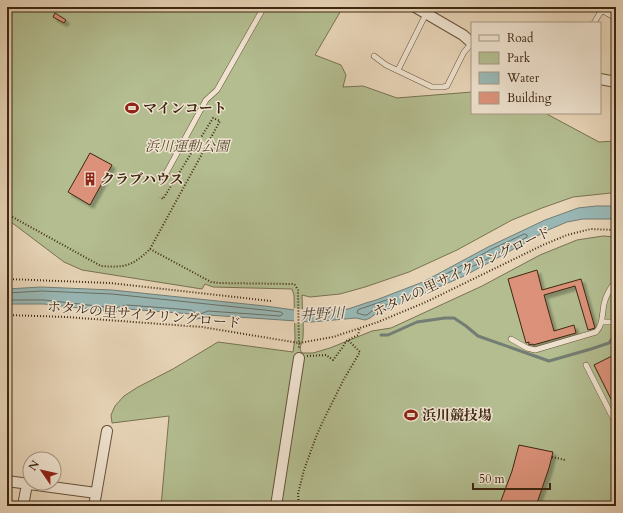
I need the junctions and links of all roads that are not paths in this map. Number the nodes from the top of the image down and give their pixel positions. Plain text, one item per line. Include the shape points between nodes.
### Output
1 (264, 7) edge
2 (415, 7) edge
3 (426, 14) junction
4 (616, 18) edge
5 (595, 22) edge
6 (471, 42) edge
7 (471, 44) edge
8 (374, 56) dead end
9 (398, 70) junction
10 (601, 79) edge
11 (616, 82) edge
12 (164, 177) dead end
13 (616, 281) edge
14 (601, 322) junction
15 (616, 322) edge
16 (511, 339) dead end
17 (299, 358) road end
18 (586, 365) dead end
19 (616, 424) edge
20 (107, 431) dead end
21 (7, 481) edge
22 (22, 483) edge
23 (62, 489) edge
24 (26, 491) edge
25 (96, 493) junction
26 (23, 506) edge
27 (94, 506) edge
28 (276, 506) edge

1 - 12 lane via 217,90 206,100
2 - 3 street
3 - 6 street
3 - 9 lane
4 - 5 lane via 604,11
7 - 9 lane via 464,52 447,86 443,88 432,87
8 - 9 lane
10 - 11 street
13 - 14 lane via 608,292
14 - 15 lane
14 - 16 lane via 599,330 593,333 535,350
17 - 28 street
18 - 19 lane
20 - 25 street
21 - 22 street
23 - 25 street
24 - 26 street
25 - 27 street

